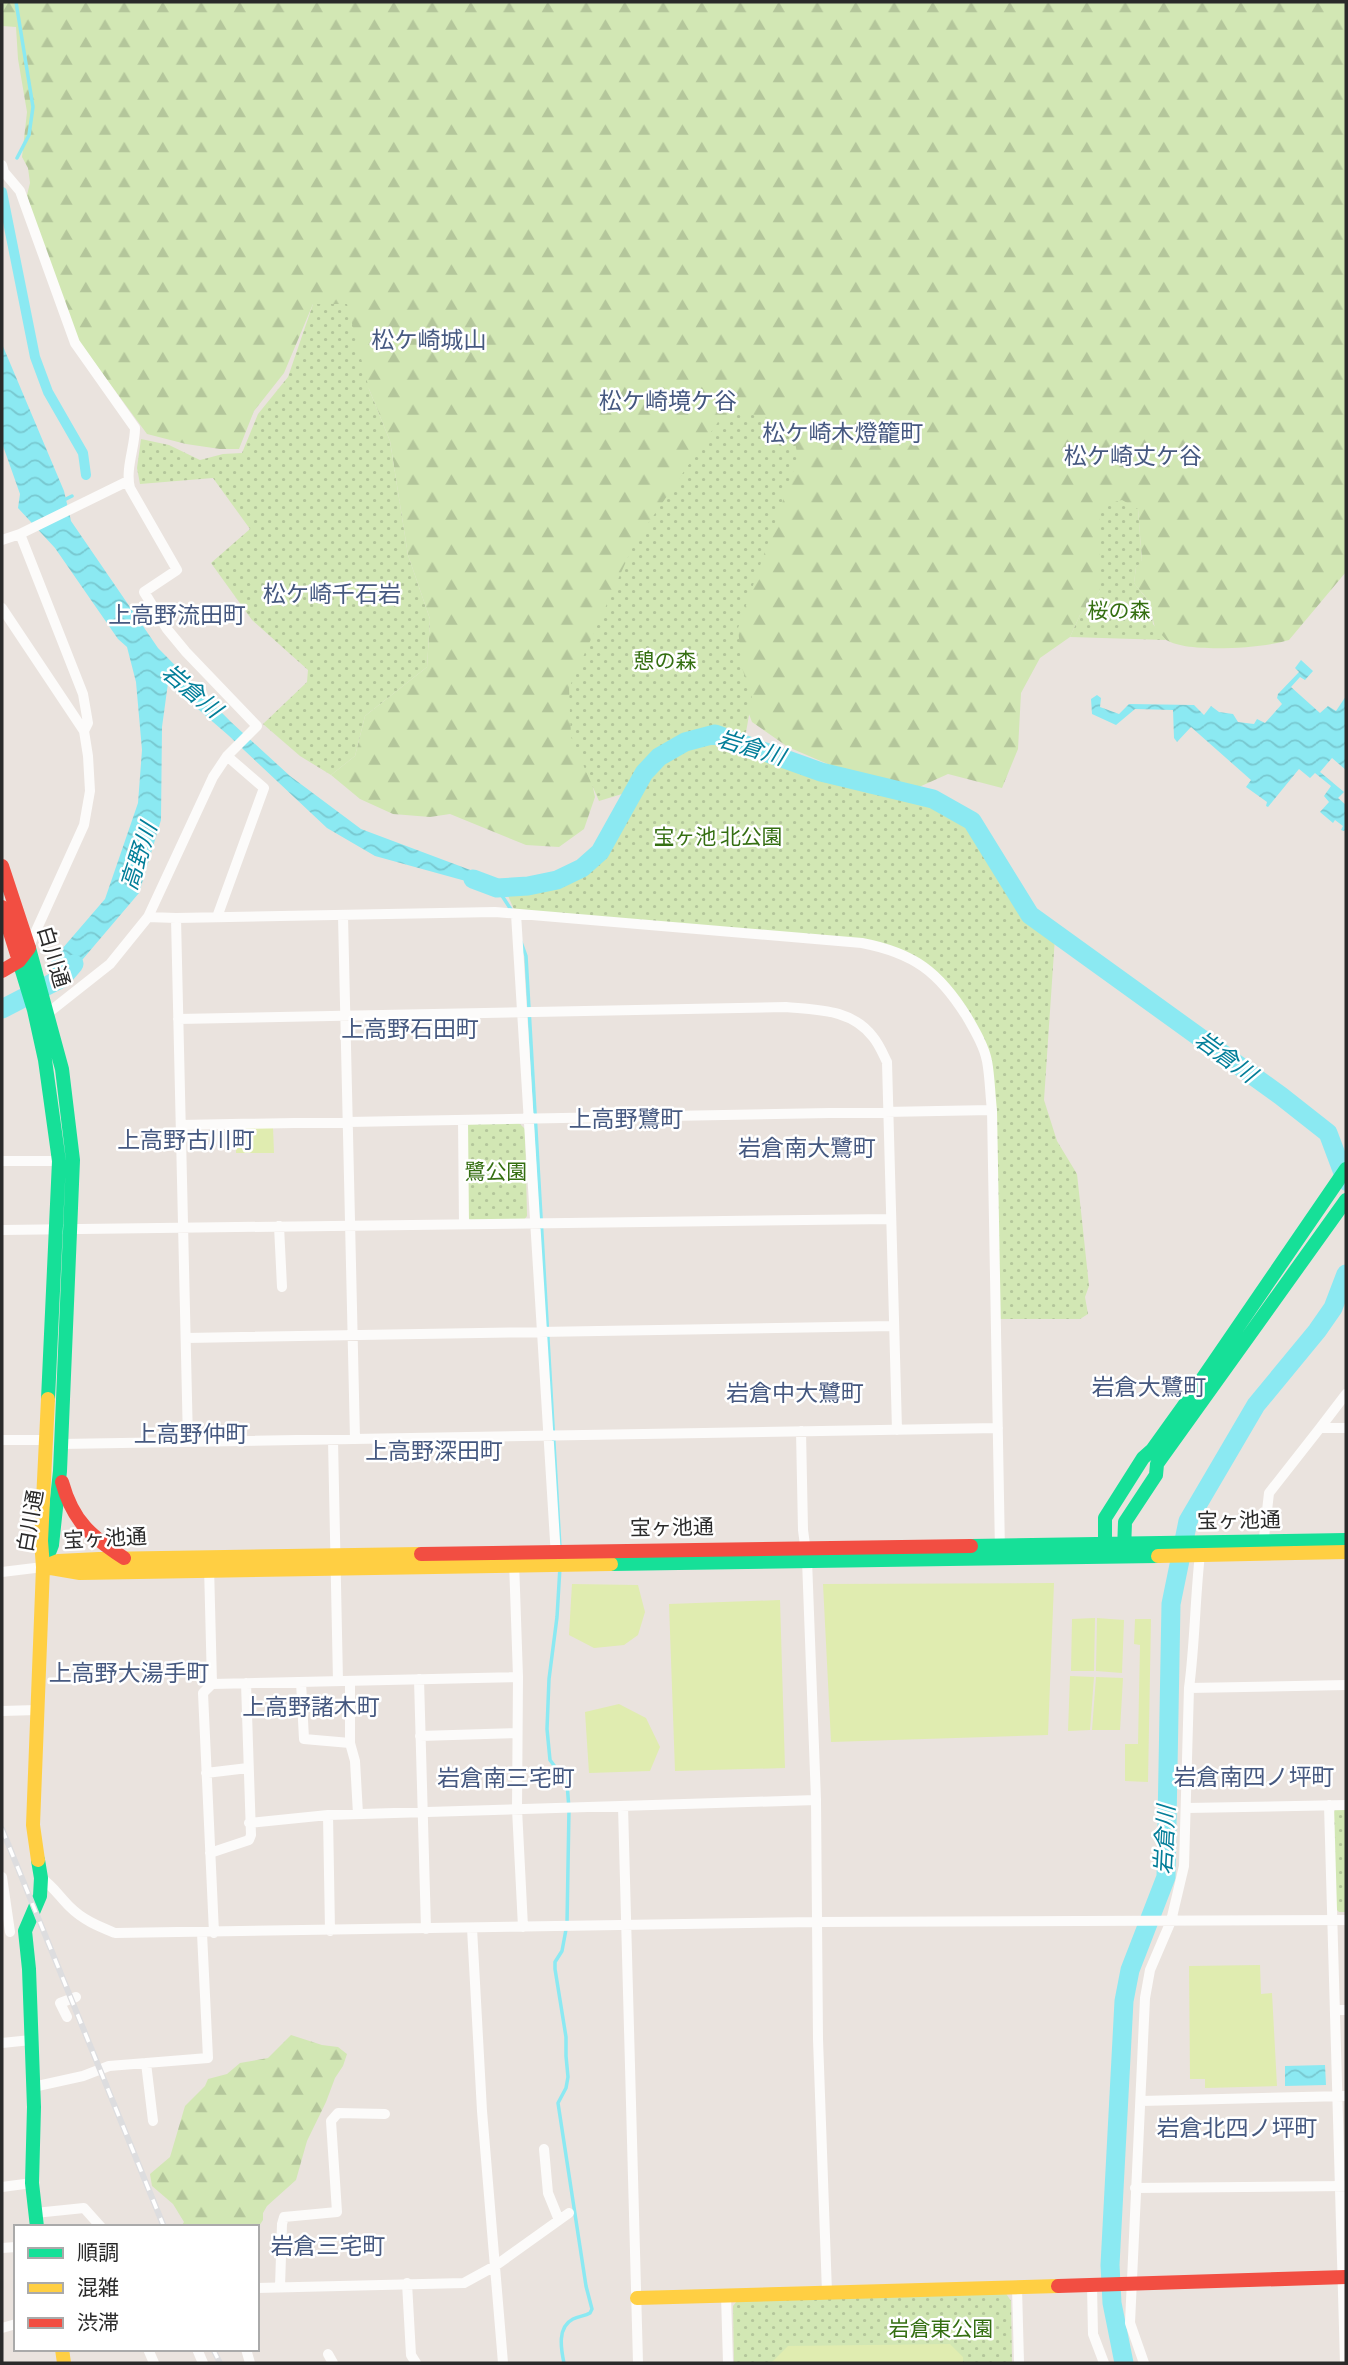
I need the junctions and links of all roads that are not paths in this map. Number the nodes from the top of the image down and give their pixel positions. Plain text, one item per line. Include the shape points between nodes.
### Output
1 (4, 171) edge
2 (128, 481) junction
3 (23, 532) junction
4 (2, 540) edge
5 (2, 608) edge
6 (84, 731) junction
7 (227, 756) junction
8 (2, 866) edge
9 (2, 907) edge
10 (516, 914) junction
11 (344, 915) junction
12 (148, 917) junction
13 (217, 917) junction
14 (176, 918) junction
15 (26, 959) junction
16 (2, 971) edge
17 (43, 1008) junction
18 (522, 1013) junction
19 (346, 1015) junction
20 (178, 1019) junction
21 (992, 1110) junction
22 (889, 1112) junction
23 (528, 1119) junction
24 (463, 1120) junction
25 (348, 1122) junction
26 (181, 1125) junction
27 (2, 1161) edge
28 (66, 1161) junction
29 (1346, 1169) edge
30 (1346, 1200) edge
31 (891, 1219) junction
32 (535, 1223) junction
33 (464, 1224) junction
34 (279, 1226) junction
35 (350, 1226) junction
36 (183, 1228) junction
37 (64, 1229) junction
38 (2, 1230) edge
39 (282, 1287) dead end
40 (894, 1326) junction
41 (542, 1332) junction
42 (353, 1335) junction
43 (186, 1338) junction
44 (1346, 1394) edge
45 (998, 1428) junction
46 (1320, 1428) junction
47 (1346, 1428) edge
48 (897, 1430) junction
49 (801, 1432) junction
50 (548, 1436) junction
51 (355, 1439) junction
52 (2, 1440) edge
53 (333, 1440) junction
54 (54, 1442) junction
55 (188, 1442) junction
56 (60, 1471) junction
57 (1346, 1540) edge
58 (1263, 1547) junction
59 (1124, 1549) junction
60 (1105, 1550) junction
61 (1198, 1550) junction
62 (1001, 1552) junction
63 (1346, 1552) edge
64 (806, 1553) junction
65 (124, 1558) junction
66 (514, 1558) junction
67 (556, 1558) junction
68 (335, 1561) junction
69 (208, 1564) junction
70 (43, 1567) junction
71 (2, 1572) edge
72 (517, 1677) junction
73 (419, 1679) junction
74 (338, 1681) junction
75 (350, 1681) junction
76 (301, 1682) junction
77 (246, 1683) junction
78 (212, 1684) junction
79 (1346, 1685) edge
80 (1189, 1688) junction
81 (37, 1710) junction
82 (2, 1711) edge
83 (517, 1734) junction
84 (421, 1736) junction
85 (350, 1743) junction
86 (248, 1768) junction
87 (206, 1773) junction
88 (816, 1800) junction
89 (1329, 1805) junction
90 (1346, 1805) edge
91 (623, 1806) junction
92 (1187, 1808) junction
93 (517, 1809) junction
94 (423, 1812) junction
95 (358, 1814) junction
96 (328, 1815) junction
97 (249, 1823) junction
98 (210, 1853) junction
99 (2, 1878) edge
100 (41, 1878) junction
101 (1332, 1920) junction
102 (1346, 1920) edge
103 (1171, 1921) junction
104 (817, 1922) junction
105 (626, 1926) junction
106 (523, 1927) junction
107 (472, 1928) junction
108 (426, 1929) junction
109 (330, 1931) junction
110 (202, 1933) junction
111 (214, 1933) junction
112 (13, 1934) edge
113 (76, 1997) dead end
114 (1335, 2010) junction
115 (1346, 2010) edge
116 (67, 2017) dead end
117 (31, 2040) junction
118 (2, 2043) edge
119 (146, 2063) junction
120 (33, 2087) junction
121 (1342, 2096) edge
122 (1141, 2101) junction
123 (385, 2114) dead end
124 (153, 2121) dead end
125 (544, 2149) dead end
126 (32, 2183) junction
127 (1343, 2186) edge
128 (2, 2187) edge
129 (1135, 2188) junction
130 (569, 2213) dead end
131 (36, 2220) edge
132 (559, 2220) junction
133 (100, 2225) edge
134 (495, 2266) junction
135 (1344, 2277) edge
136 (407, 2283) junction
137 (1130, 2284) junction
138 (1092, 2286) junction
139 (280, 2287) junction
140 (1017, 2287) junction
141 (259, 2288) edge
142 (827, 2292) junction
143 (726, 2295) junction
144 (637, 2298) junction
145 (416, 2363) edge
146 (503, 2363) edge
147 (638, 2363) edge
148 (728, 2363) edge
149 (1019, 2363) edge
150 (1104, 2363) edge
151 (1144, 2363) edge
152 (1345, 2363) edge

1 - 2 street via 20,191 75,343 135,428
2 - 3 street
2 - 7 street via 177,570 144,592 186,652 257,726
3 - 4 street
3 - 6 street via 83,694 88,723
5 - 6 street
6 - 15 street via 90,791 84,825 32,936
7 - 12 street
7 - 13 street via 264,788
8 - 15 main road, 白川通
9 - 15 main road, 白川通
10 - 11 street
10 - 18 street
10 - 21 street via 862,943 906,955 953,994 974,1029 987,1059
11 - 13 street
11 - 19 street
12 - 14 street
12 - 17 street via 110,964
13 - 14 street
14 - 20 street
15 - 16 main road
15 - 17 main road, 白川通
17 - 28 main road, 白川通 via 62,1069
18 - 19 street
18 - 22 street via 786,1007 831,1011 855,1020 873,1037 887,1062
18 - 23 street
19 - 20 street
19 - 25 street
20 - 26 street
21 - 22 street
21 - 45 street
22 - 23 street
22 - 31 street
23 - 24 street
23 - 32 street
24 - 25 street
24 - 33 street
25 - 26 street
25 - 35 street
26 - 36 street
27 - 28 street
28 - 37 main road, 白川通
29 - 60 main road via 1105,1518
30 - 59 main road via 1157,1464 1156,1475 1125,1522
31 - 32 street
31 - 40 street
32 - 33 street
32 - 41 street
33 - 35 street
34 - 35 street
34 - 36 street
34 - 39 street
35 - 42 street
36 - 37 street
36 - 43 street
37 - 38 street
37 - 54 main road, 白川通
40 - 41 street
40 - 48 street
41 - 42 street
41 - 50 street
42 - 43 street
42 - 51 street
43 - 55 street
44 - 46 street
45 - 48 street
45 - 62 street
46 - 47 street
46 - 58 street via 1269,1493
48 - 49 street
49 - 50 street
49 - 64 street
50 - 51 street
50 - 67 street
51 - 53 street
52 - 54 street
53 - 55 street
53 - 68 street
54 - 55 street
54 - 56 main road, 白川通
54 - 70 main road, 白川通 via 41,1541
56 - 65 main road via 74,1516 87,1533
56 - 70 main road, 白川通 via 52,1545
57 - 58 main road, 宝ヶ池通
58 - 61 main road, 宝ヶ池通
58 - 63 main road, 宝ヶ池通
59 - 60 main road, 宝ヶ池通
59 - 61 main road, 宝ヶ池通
60 - 62 main road, 宝ヶ池通
61 - 80 street
62 - 64 main road, 宝ヶ池通
64 - 67 main road, 宝ヶ池通
64 - 88 street
65 - 69 main road, 宝ヶ池通
65 - 70 main road, 宝ヶ池通 via 58,1561
66 - 67 main road, 宝ヶ池通
66 - 68 main road, 宝ヶ池通
66 - 72 street
68 - 69 main road, 宝ヶ池通
68 - 74 street
69 - 70 main road, 宝ヶ池通 via 80,1573
69 - 78 street
70 - 71 street
70 - 81 main road
72 - 73 street
72 - 83 street
73 - 75 street
73 - 84 street
74 - 75 street
74 - 76 street
75 - 85 street
76 - 77 street
76 - 85 street via 304,1739
77 - 78 street
77 - 86 street
78 - 87 street via 203,1693
79 - 80 street
80 - 92 street
81 - 82 street
81 - 100 main road via 33,1825
83 - 84 street
83 - 93 street
84 - 94 street
85 - 95 street
86 - 87 street
86 - 97 street
87 - 98 street
88 - 91 street
88 - 104 street
89 - 90 street
89 - 92 street
89 - 101 street
91 - 93 street
91 - 105 street
92 - 103 street via 1184,1866
93 - 94 street
93 - 106 street
94 - 95 street
94 - 108 street
95 - 96 street
96 - 97 street
96 - 109 street
97 - 98 street via 249,1840
98 - 111 street
99 - 112 street
100 - 110 street via 89,1922 115,1933
100 - 112 main road via 40,1896
101 - 102 street
101 - 103 street
101 - 114 street
103 - 104 street
103 - 122 street via 1150,1970 1145,1998
104 - 105 street
104 - 142 street
105 - 106 street
105 - 144 street
106 - 107 street
107 - 108 street
107 - 134 street
108 - 109 street
109 - 111 street
110 - 111 street
110 - 119 street via 208,2058
112 - 117 main road via 29,1969
113 - 116 street via 60,2003
114 - 115 street
114 - 121 street
117 - 118 street
117 - 120 main road
119 - 120 street via 108,2066
119 - 124 street
120 - 126 main road
121 - 122 street
121 - 127 street
122 - 129 street
123 - 139 street via 338,2113 331,2121 337,2212 284,2217
125 - 132 street via 548,2193
126 - 128 street
126 - 131 main road
127 - 129 street
127 - 135 street
129 - 137 street
130 - 132 street
131 - 133 street via 84,2208
132 - 134 street
134 - 136 street via 464,2283
134 - 146 street
135 - 137 main road
135 - 152 street
136 - 139 street
136 - 145 street via 411,2355
137 - 138 main road
137 - 151 street via 1130,2323
138 - 140 main road
138 - 150 street via 1093,2334
139 - 141 street
140 - 142 main road
140 - 149 street
142 - 143 main road
143 - 144 main road
143 - 148 street
144 - 147 street

